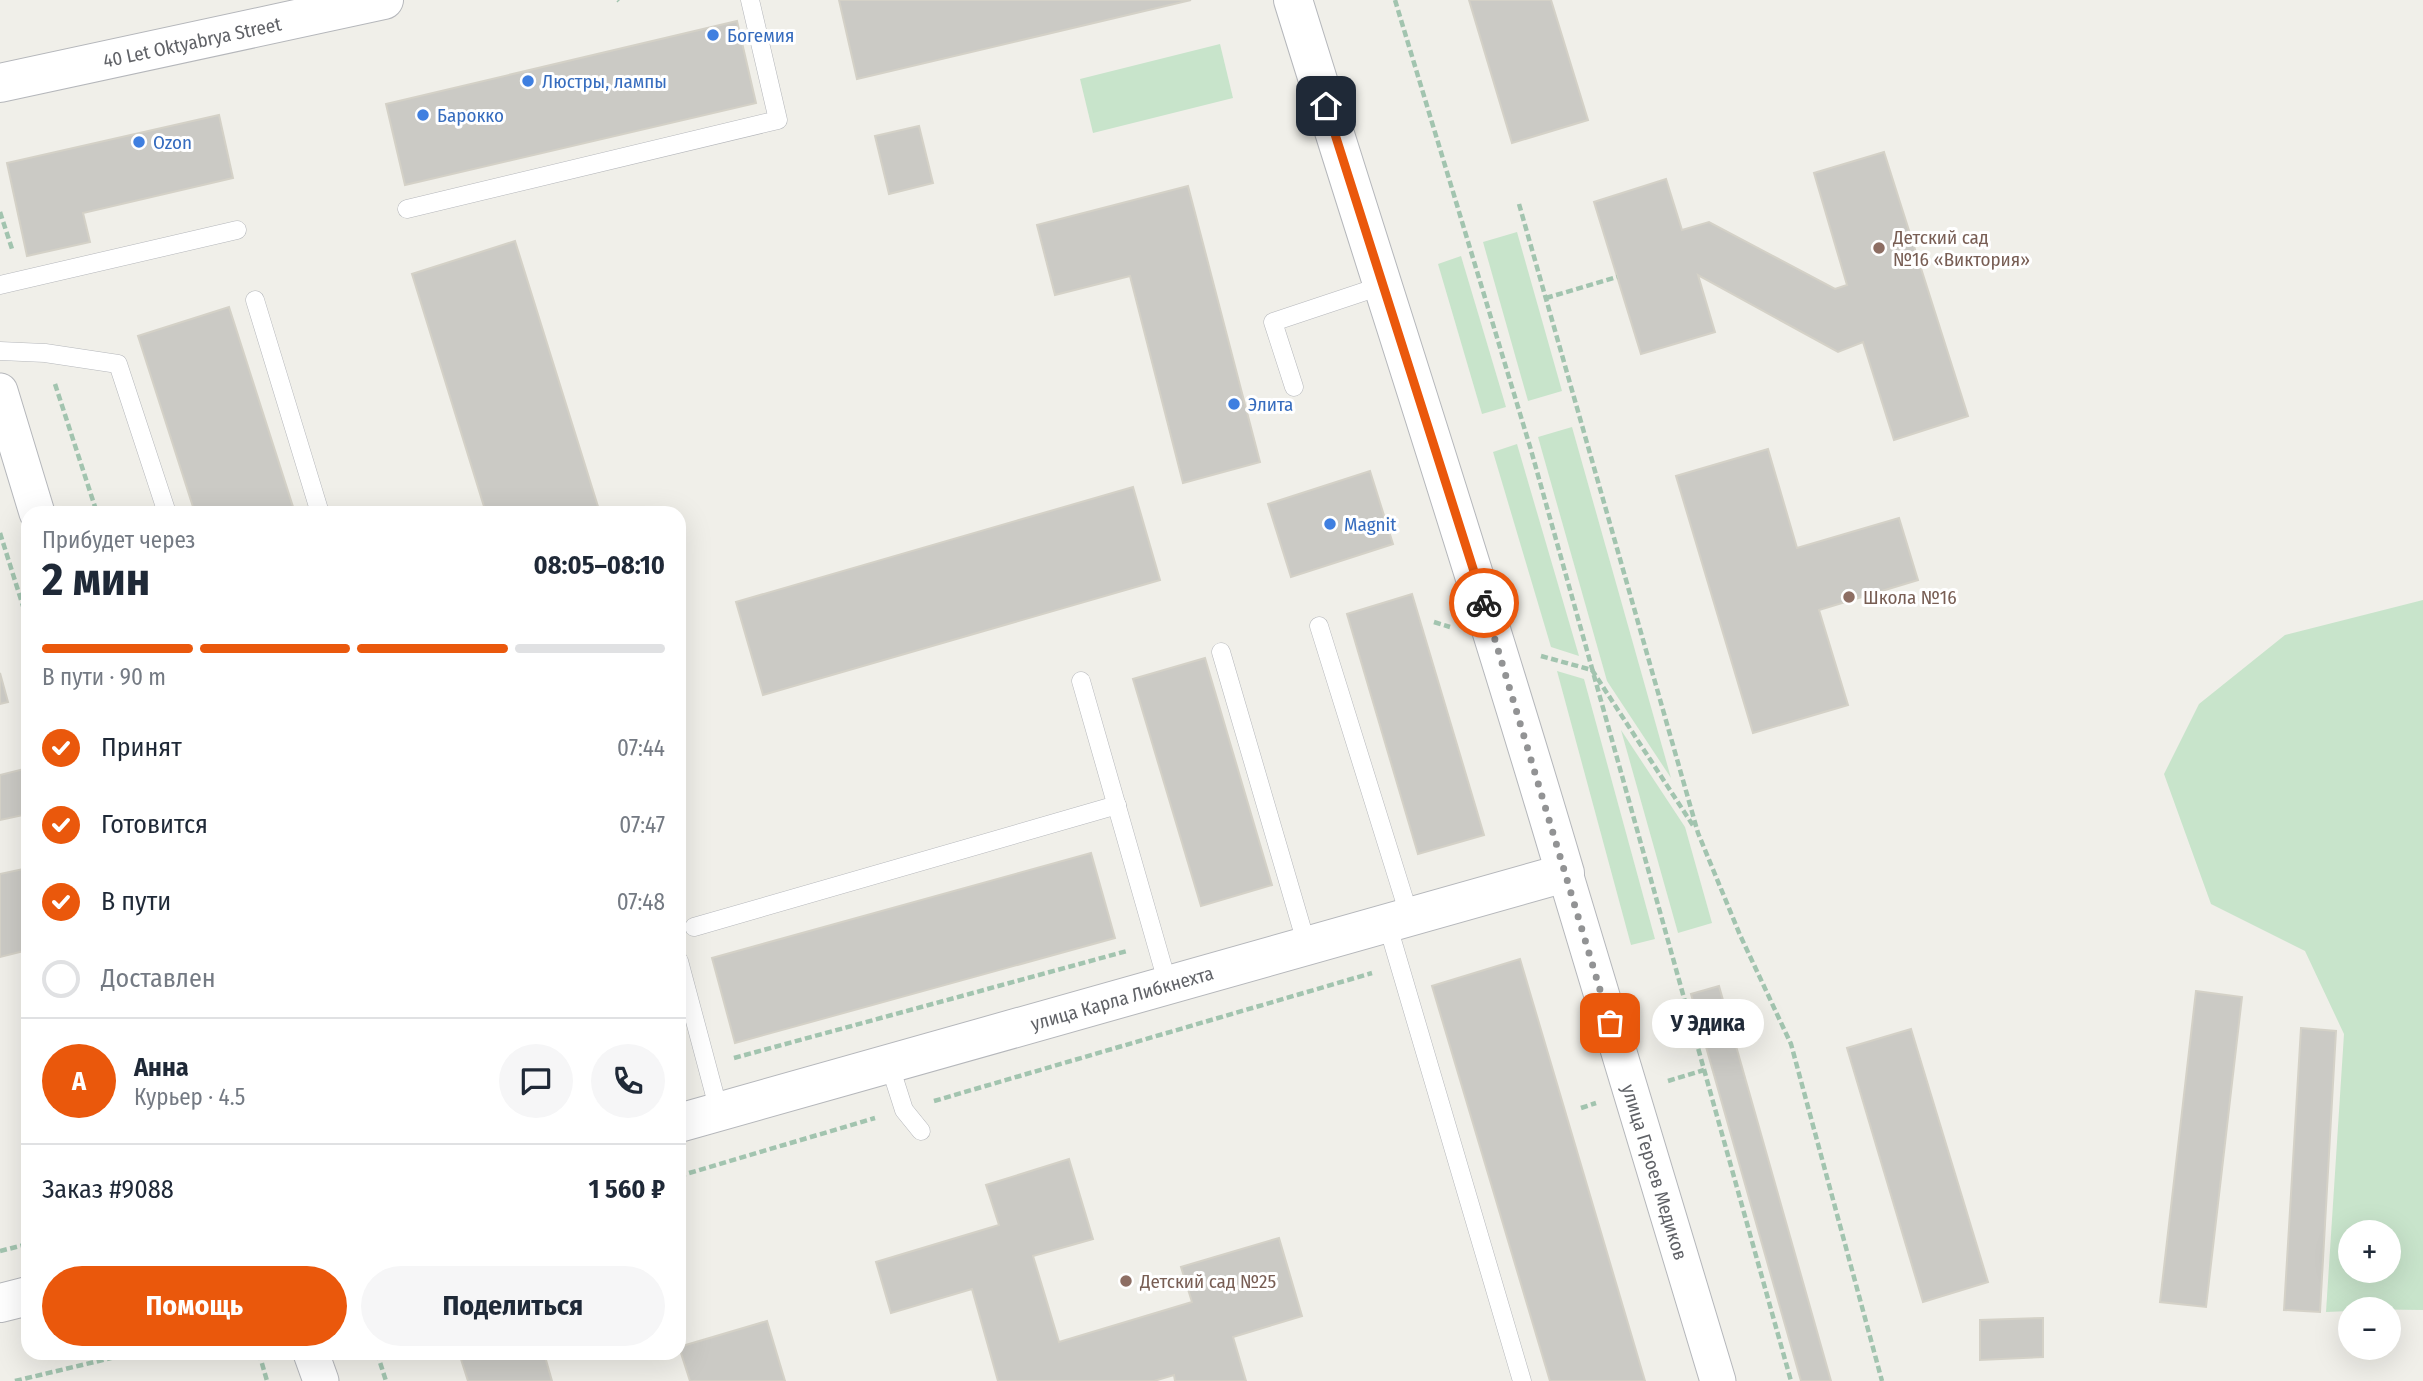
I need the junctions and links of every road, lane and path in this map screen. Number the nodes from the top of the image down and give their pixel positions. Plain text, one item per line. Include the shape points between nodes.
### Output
1 (384, 0) edge
2 (750, 0) edge
3 (1293, 0) edge
4 (1395, 0) edge
5 (0, 83) edge
6 (1519, 204) dead end
7 (407, 209) dead end
8 (237, 230) dead end
9 (1617, 277) dead end
10 (0, 285) edge
11 (1381, 286) junction
12 (1546, 299) junction
13 (255, 300) dead end
14 (0, 351) edge
15 (1294, 387) dead end
16 (0, 391) edge
17 (35, 506) edge
18 (165, 506) edge
19 (318, 506) edge
20 (0, 533) edge
21 (21, 600) edge
22 (1319, 626) dead end
23 (1221, 652) dead end
24 (1592, 670) junction
25 (1081, 681) dead end
26 (1117, 805) junction
27 (1698, 833) junction
28 (1565, 873) junction
29 (1398, 920) junction
30 (694, 927) dead end
31 (1156, 943) junction
32 (1307, 946) junction
33 (1399, 965) junction
34 (1168, 985) junction
35 (686, 988) edge
36 (889, 1063) junction
37 (706, 1065) junction
38 (904, 1110) junction
39 (719, 1111) junction
40 (686, 1121) edge
41 (921, 1130) dead end
42 (686, 1174) edge
43 (21, 1246) edge
44 (0, 1251) edge
45 (21, 1298) edge
46 (0, 1303) edge
47 (103, 1360) edge
48 (261, 1360) edge
49 (314, 1360) edge
50 (379, 1360) edge
51 (15, 1381) edge
52 (267, 1381) edge
53 (320, 1381) edge
54 (386, 1381) edge
55 (1522, 1381) edge
56 (1718, 1381) edge
57 (1791, 1381) edge
58 (1882, 1381) edge

1 - 5 street, 40 Let Oktyabrya Street
2 - 7 lane via 778,120
3 - 11 street, улица Героев Медиков
4 - 24 path via 1531,450
6 - 12 path
8 - 10 lane
9 - 12 path
11 - 15 lane via 1273,322
11 - 28 street, улица Героев Медиков
12 - 27 path
13 - 19 lane
14 - 18 lane via 118,364
16 - 17 street
20 - 21 path
22 - 29 lane
23 - 32 lane
24 - 27 path
24 - 57 path
25 - 26 lane
26 - 30 lane
26 - 31 lane
27 - 58 path via 1791,1044
28 - 29 street, улица Карла Либкнехта
28 - 56 street, улица Героев Медиков
29 - 32 street, улица Карла Либкнехта
29 - 33 lane
31 - 34 lane
31 - 37 path
32 - 34 street, улица Карла Либкнехта
33 - 38 path
33 - 55 lane
34 - 36 street, улица Карла Либкнехта
35 - 37 lane
36 - 38 lane
36 - 39 street, улица Карла Либкнехта
37 - 39 lane
38 - 41 lane
38 - 42 path
39 - 40 street, улица Карла Либкнехта
43 - 44 path
45 - 46 street
47 - 51 path
48 - 52 path
49 - 53 street
50 - 54 path

